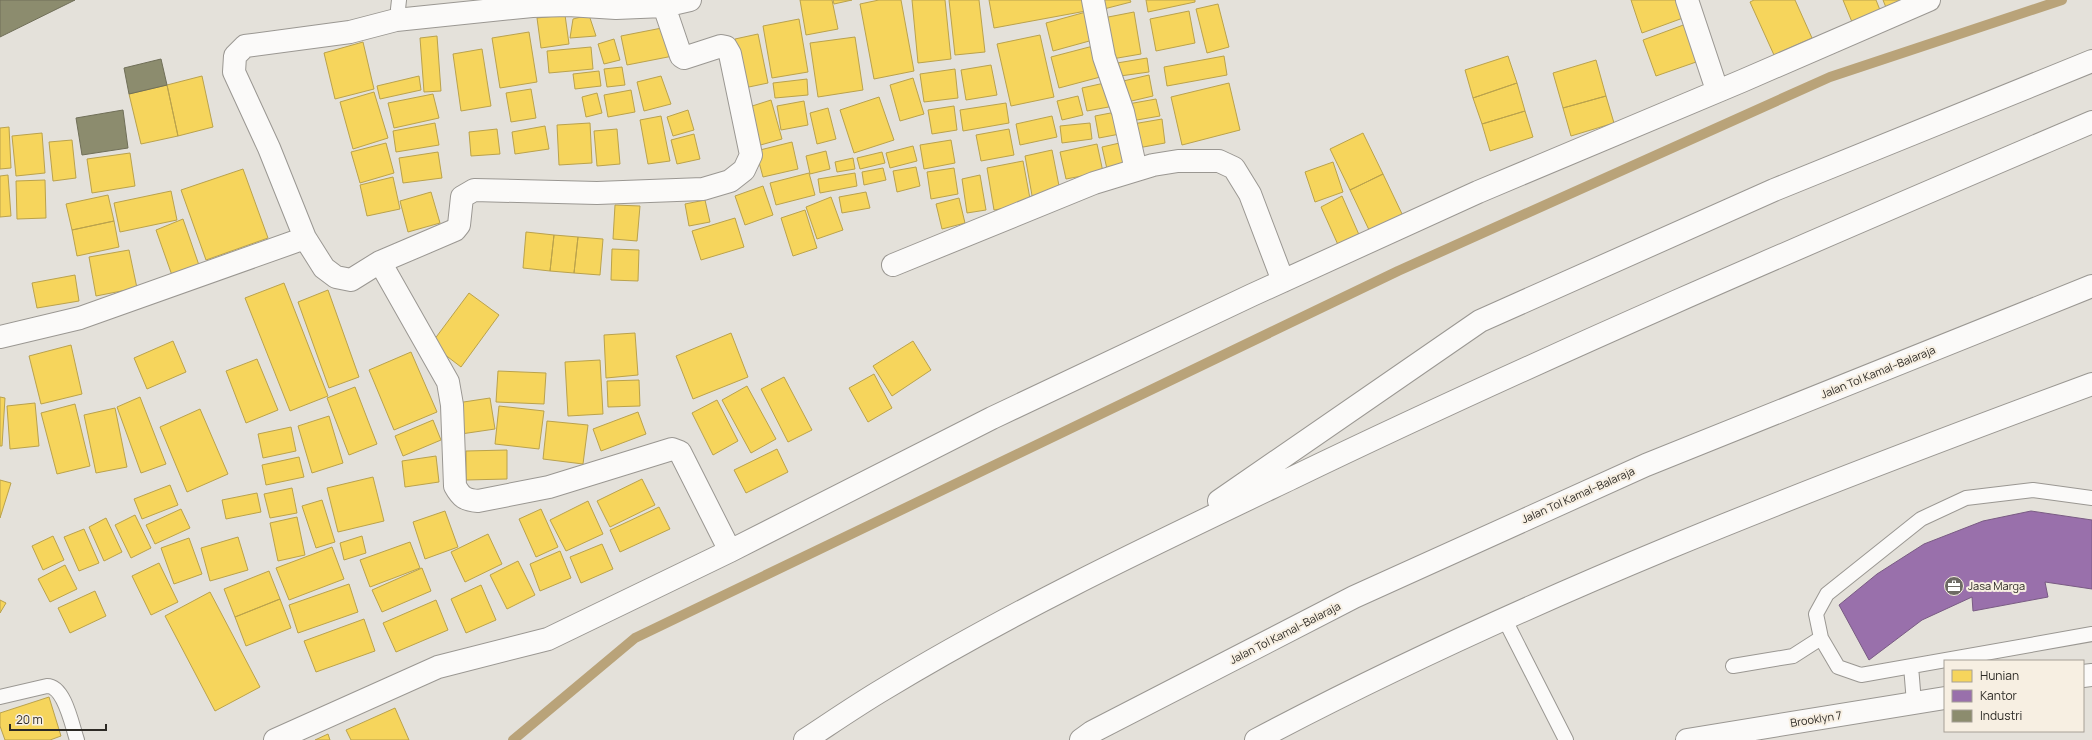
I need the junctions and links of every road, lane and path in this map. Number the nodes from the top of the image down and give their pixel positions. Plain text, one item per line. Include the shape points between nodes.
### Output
1 (690, 0) edge
2 (1093, 0) edge
3 (1687, 0) edge
4 (1929, 0) edge
5 (567, 3) edge
6 (664, 6) junction
7 (2092, 61) edge
8 (1717, 90) junction
9 (2092, 122) edge
10 (1136, 170) junction
11 (305, 238) junction
12 (380, 262) junction
13 (893, 265) dead end
14 (1283, 281) junction
15 (2092, 286) edge
16 (0, 337) edge
17 (2092, 384) edge
18 (2092, 392) edge
19 (1940, 440) junction
20 (2092, 498) edge
21 (1160, 541) junction
22 (730, 551) junction
23 (1505, 620) junction
24 (2092, 634) edge
25 (1821, 638) junction
26 (1944, 660) edge
27 (1945, 660) edge
28 (1733, 666) dead end
29 (1911, 666) junction
30 (0, 697) edge
31 (1944, 698) edge
32 (1914, 704) junction
33 (77, 740) edge
34 (275, 740) edge
35 (805, 740) edge
36 (1080, 740) edge
37 (1256, 740) edge
38 (1566, 740) edge
39 (1687, 740) edge

1 - 6 main road
2 - 10 main road via 1104,57 1123,112
3 - 8 main road
4 - 8 main road
5 - 6 main road via 616,8
5 - 11 main road via 396,20 350,32 245,46 235,56 234,72 269,148
6 - 12 main road via 681,56 684,58 721,46 726,47 730,54 752,155 744,170 730,181 703,189 598,193 474,190 462,197 459,225 455,230
7 - 21 main road via 1774,190 1480,321
8 - 14 main road via 1478,192
9 - 21 main road via 1602,334 1376,437
10 - 13 main road via 1094,183
10 - 14 main road via 1178,161 1219,161 1234,168 1250,194
11 - 12 main road via 324,268 336,277 351,280
11 - 16 main road via 80,318
12 - 22 main road via 448,382 452,405 455,486 461,497 478,501 549,487 672,449 680,452
14 - 22 main road via 992,418
15 - 36 main road, Jalan Tol Kamal–Balaraja via 1632,471 1354,597
17 - 19 main road
18 - 19 main road
19 - 23 main road via 1656,552
20 - 25 lane via 2033,490 1966,498 1921,519 1827,594 1816,614
21 - 35 main road via 999,624 884,689
22 - 34 main road via 548,639 438,667
23 - 37 main road
23 - 38 lane
24 - 27 lane
25 - 28 lane via 1793,656
25 - 29 lane via 1838,667 1861,675
26 - 29 lane
29 - 32 lane
30 - 33 lane via 47,686 55,687 61,694
31 - 32 main road, Brooklyn 7
32 - 39 main road, Brooklyn 7

